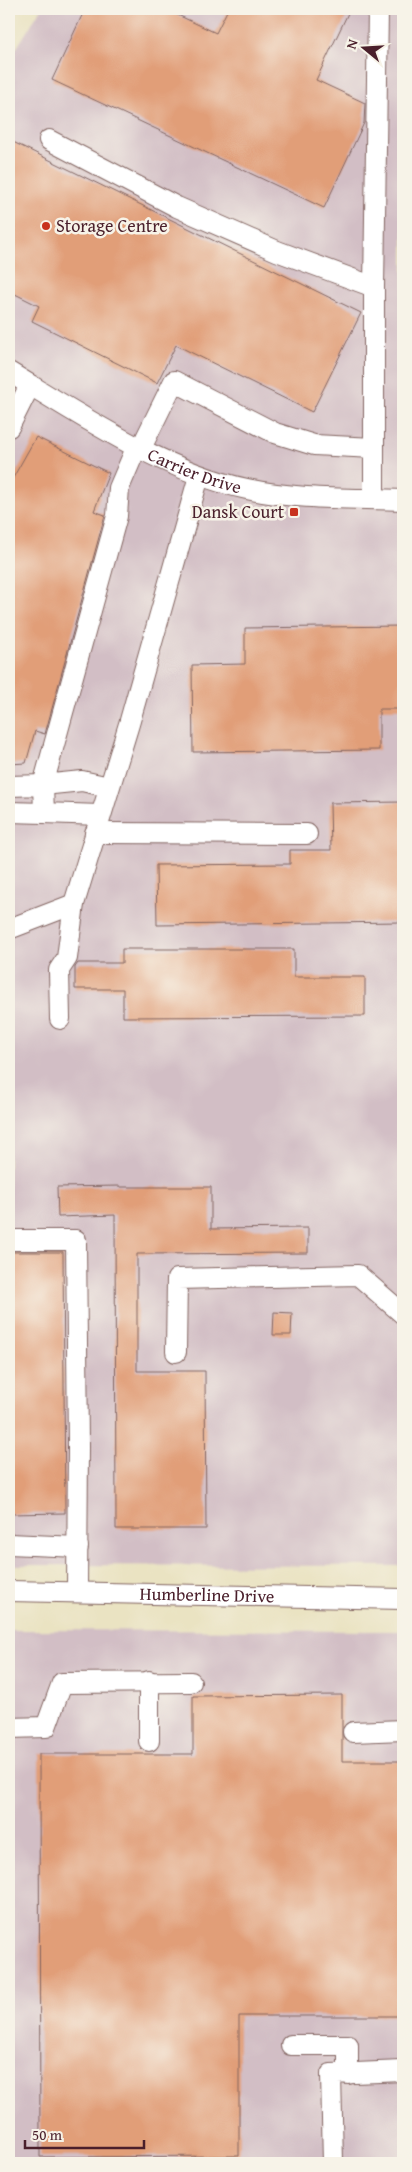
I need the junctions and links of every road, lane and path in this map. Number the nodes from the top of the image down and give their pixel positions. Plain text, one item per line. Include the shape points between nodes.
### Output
1 (378, 9) edge
2 (49, 140) dead end
3 (374, 287) junction
4 (9, 372) edge
5 (30, 385) junction
6 (9, 427) edge
7 (139, 447) junction
8 (374, 448) junction
9 (199, 476) junction
10 (374, 499) junction
11 (403, 500) edge
12 (43, 785) junction
13 (9, 786) edge
14 (109, 787) junction
15 (9, 812) edge
16 (44, 813) junction
17 (98, 824) junction
18 (306, 834) dead end
19 (74, 904) junction
20 (9, 929) edge
21 (60, 1018) dead end
22 (9, 1240) edge
23 (403, 1314) edge
24 (176, 1352) dead end
25 (9, 1544) edge
26 (78, 1547) junction
27 (9, 1591) edge
28 (77, 1592) junction
29 (403, 1598) edge
30 (149, 1681) junction
31 (191, 1682) dead end
32 (9, 1728) edge
33 (403, 1730) edge
34 (353, 1732) dead end
35 (148, 1741) dead end
36 (291, 2045) dead end
37 (403, 2071) edge
38 (348, 2074) junction
39 (333, 2163) edge

1 - 3 street
2 - 3 street via 177,207 277,251
3 - 8 street
4 - 5 street, Carrier Drive
5 - 6 street
5 - 7 street, Carrier Drive
7 - 8 street via 174,381 275,433 314,445
7 - 9 street, Carrier Drive
7 - 12 street via 119,488 117,516
8 - 10 street
9 - 10 street, Carrier Drive via 285,495
9 - 14 street
10 - 11 street, Carrier Drive
12 - 13 street
12 - 14 street via 82,781
12 - 16 street
14 - 17 street
15 - 16 street
16 - 17 street
17 - 18 street
17 - 19 street
19 - 20 street
19 - 21 street via 67,958 59,970
22 - 26 street via 76,1240
23 - 24 street via 358,1275 177,1279
25 - 26 street
26 - 28 street
27 - 28 street, Humberline Drive
28 - 29 street, Humberline Drive
30 - 31 street
30 - 32 street via 62,1683 46,1727
30 - 35 street
33 - 34 street
36 - 38 street via 348,2045
37 - 38 street
38 - 39 street via 331,2074

